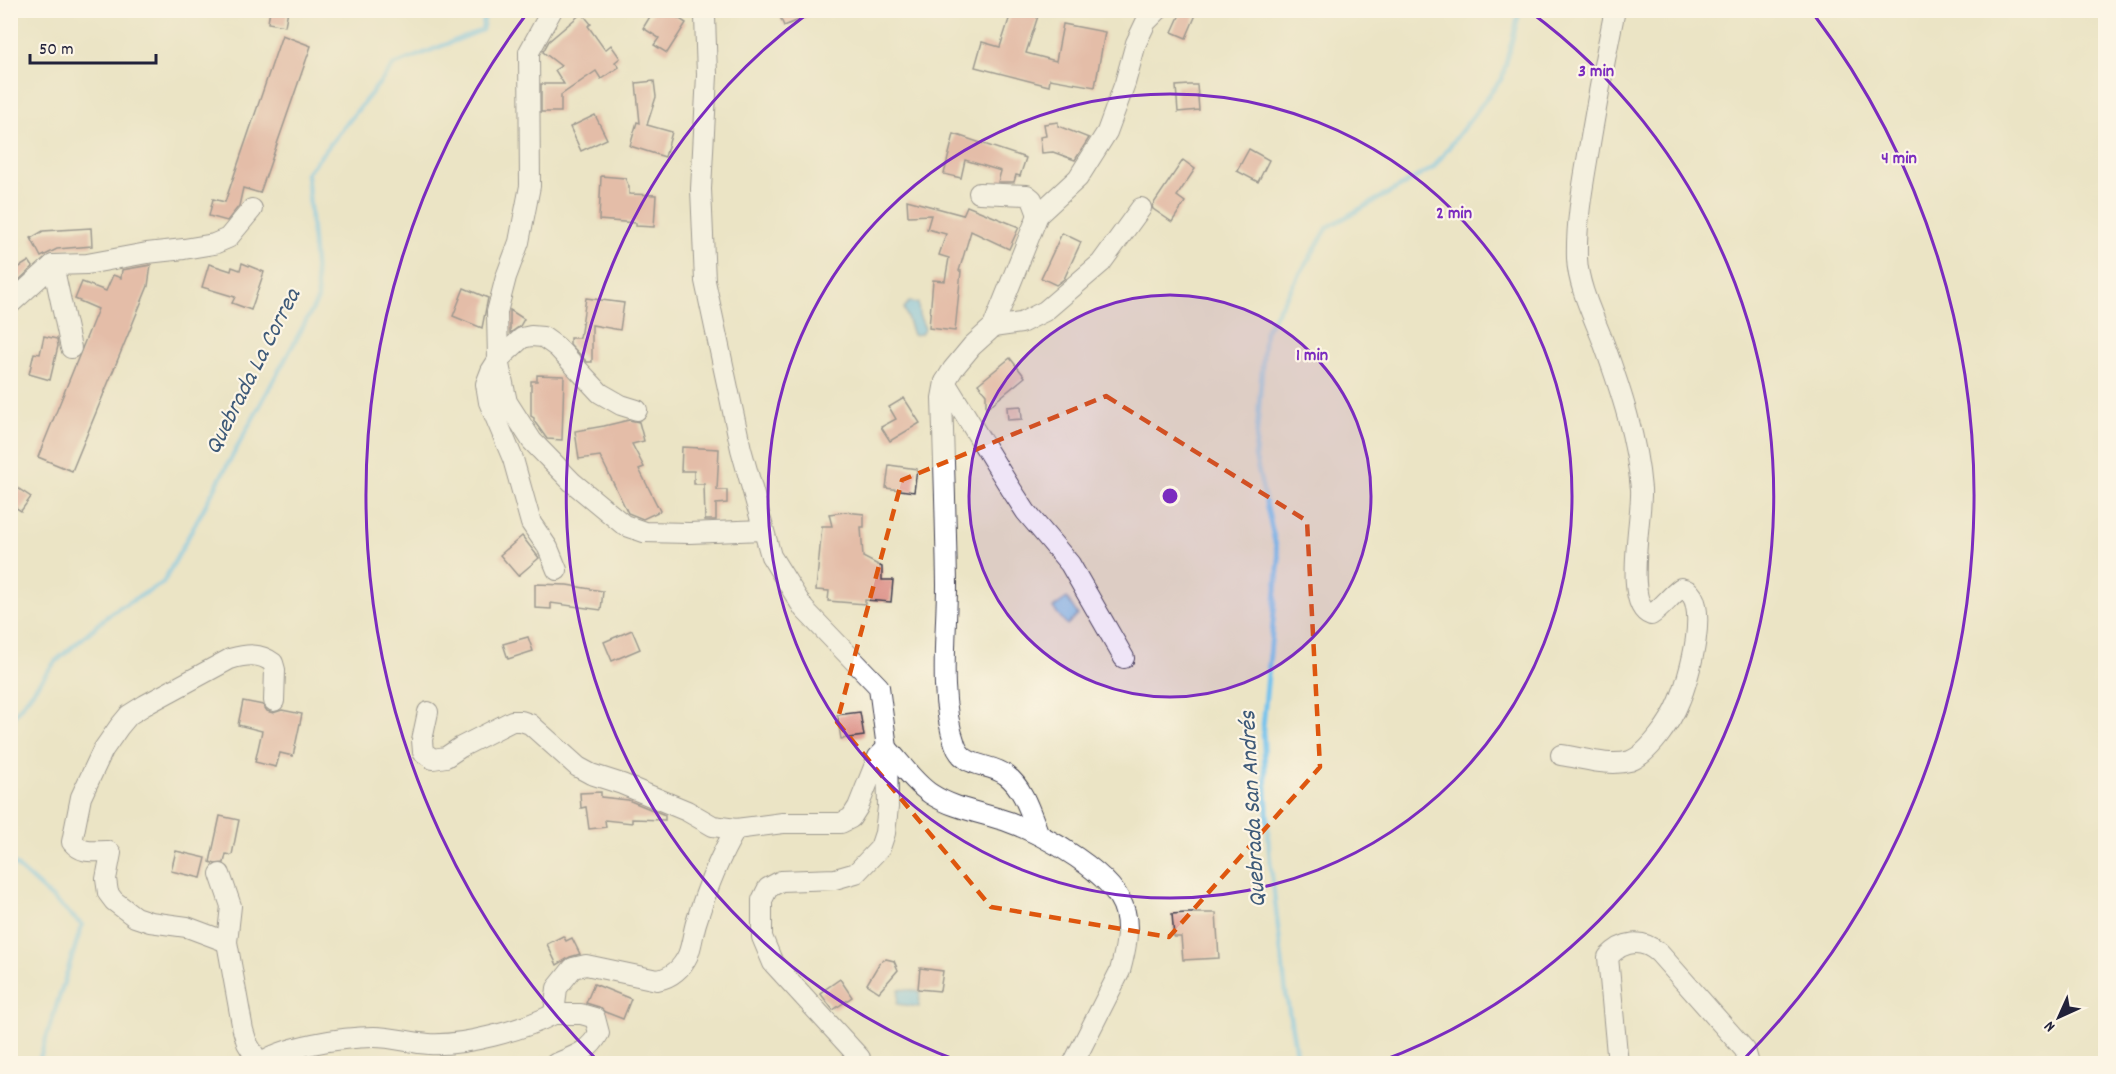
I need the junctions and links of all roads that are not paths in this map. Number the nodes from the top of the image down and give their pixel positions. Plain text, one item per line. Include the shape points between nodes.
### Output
1 (552, 10) edge
2 (702, 10) edge
3 (1158, 10) edge
4 (1615, 10) edge
5 (979, 193) dead end
6 (1141, 208) dead end
7 (252, 209) dead end
8 (1038, 215) junction
9 (53, 265) junction
10 (10, 304) edge
11 (993, 327) junction
12 (71, 348) dead end
13 (498, 360) junction
14 (945, 382) junction
15 (638, 411) dead end
16 (763, 530) junction
17 (557, 570) dead end
18 (1124, 658) dead end
19 (274, 701) dead end
20 (428, 712) dead end
21 (887, 748) junction
22 (1562, 755) dead end
23 (736, 829) junction
24 (1039, 835) junction
25 (220, 874) dead end
26 (227, 942) junction
27 (554, 1014) junction
28 (860, 1058) dead end
29 (259, 1063) edge
30 (555, 1064) edge
31 (1073, 1064) edge
32 (1618, 1064) edge
33 (1749, 1064) edge

1 - 13 street via 529,52 530,186 519,242 497,312
2 - 16 street via 707,75 701,189 705,281 741,449
3 - 8 street via 1146,22 1136,43 1107,132 1089,163
4 - 22 street via 1578,218 1577,261 1628,413 1641,491 1636,584 1641,609 1651,615 1681,588 1687,589 1693,594 1697,610 1697,638 1678,704 1647,750 1617,764
5 - 8 street via 1027,195
6 - 11 street via 1101,263 1045,311 1022,323
7 - 9 street via 228,238 214,244 87,264
8 - 11 street
9 - 10 street
9 - 12 street
11 - 14 street via 972,346
13 - 15 street via 522,338 543,337 600,393
13 - 16 street via 507,402 531,441 624,525 644,532
13 - 17 street via 486,384 489,402 513,459 531,522
14 - 18 street via 1026,512 1070,564
14 - 24 street via 945,692 954,742 968,761 1012,780
16 - 21 street via 771,556 804,609 879,687
19 - 26 street via 273,663 259,655 244,655 129,715 104,750 81,797 74,826 72,842 77,848 111,853 108,892 135,917 187,927
20 - 23 street via 423,752 433,759 446,757 513,721 521,721 530,724 591,774 687,811 713,826
21 - 23 street via 878,757 851,818 841,823 783,823
21 - 24 street via 931,794
21 - 28 street via 888,807 880,848 856,873 835,879 781,881 768,888 762,900 762,937 773,963
23 - 27 street via 718,862 687,955 677,970 666,979 657,980 586,965 573,969 557,988
24 - 31 street via 1091,868 1120,897 1125,912 1128,934 1120,970
25 - 26 street via 231,906
26 - 29 street via 243,1030
27 - 29 street via 504,1034 429,1044 373,1036 281,1052
27 - 30 street via 595,1018 599,1033 593,1045 581,1054
32 - 33 street via 1608,957 1618,949 1641,943 1659,953 1744,1050

